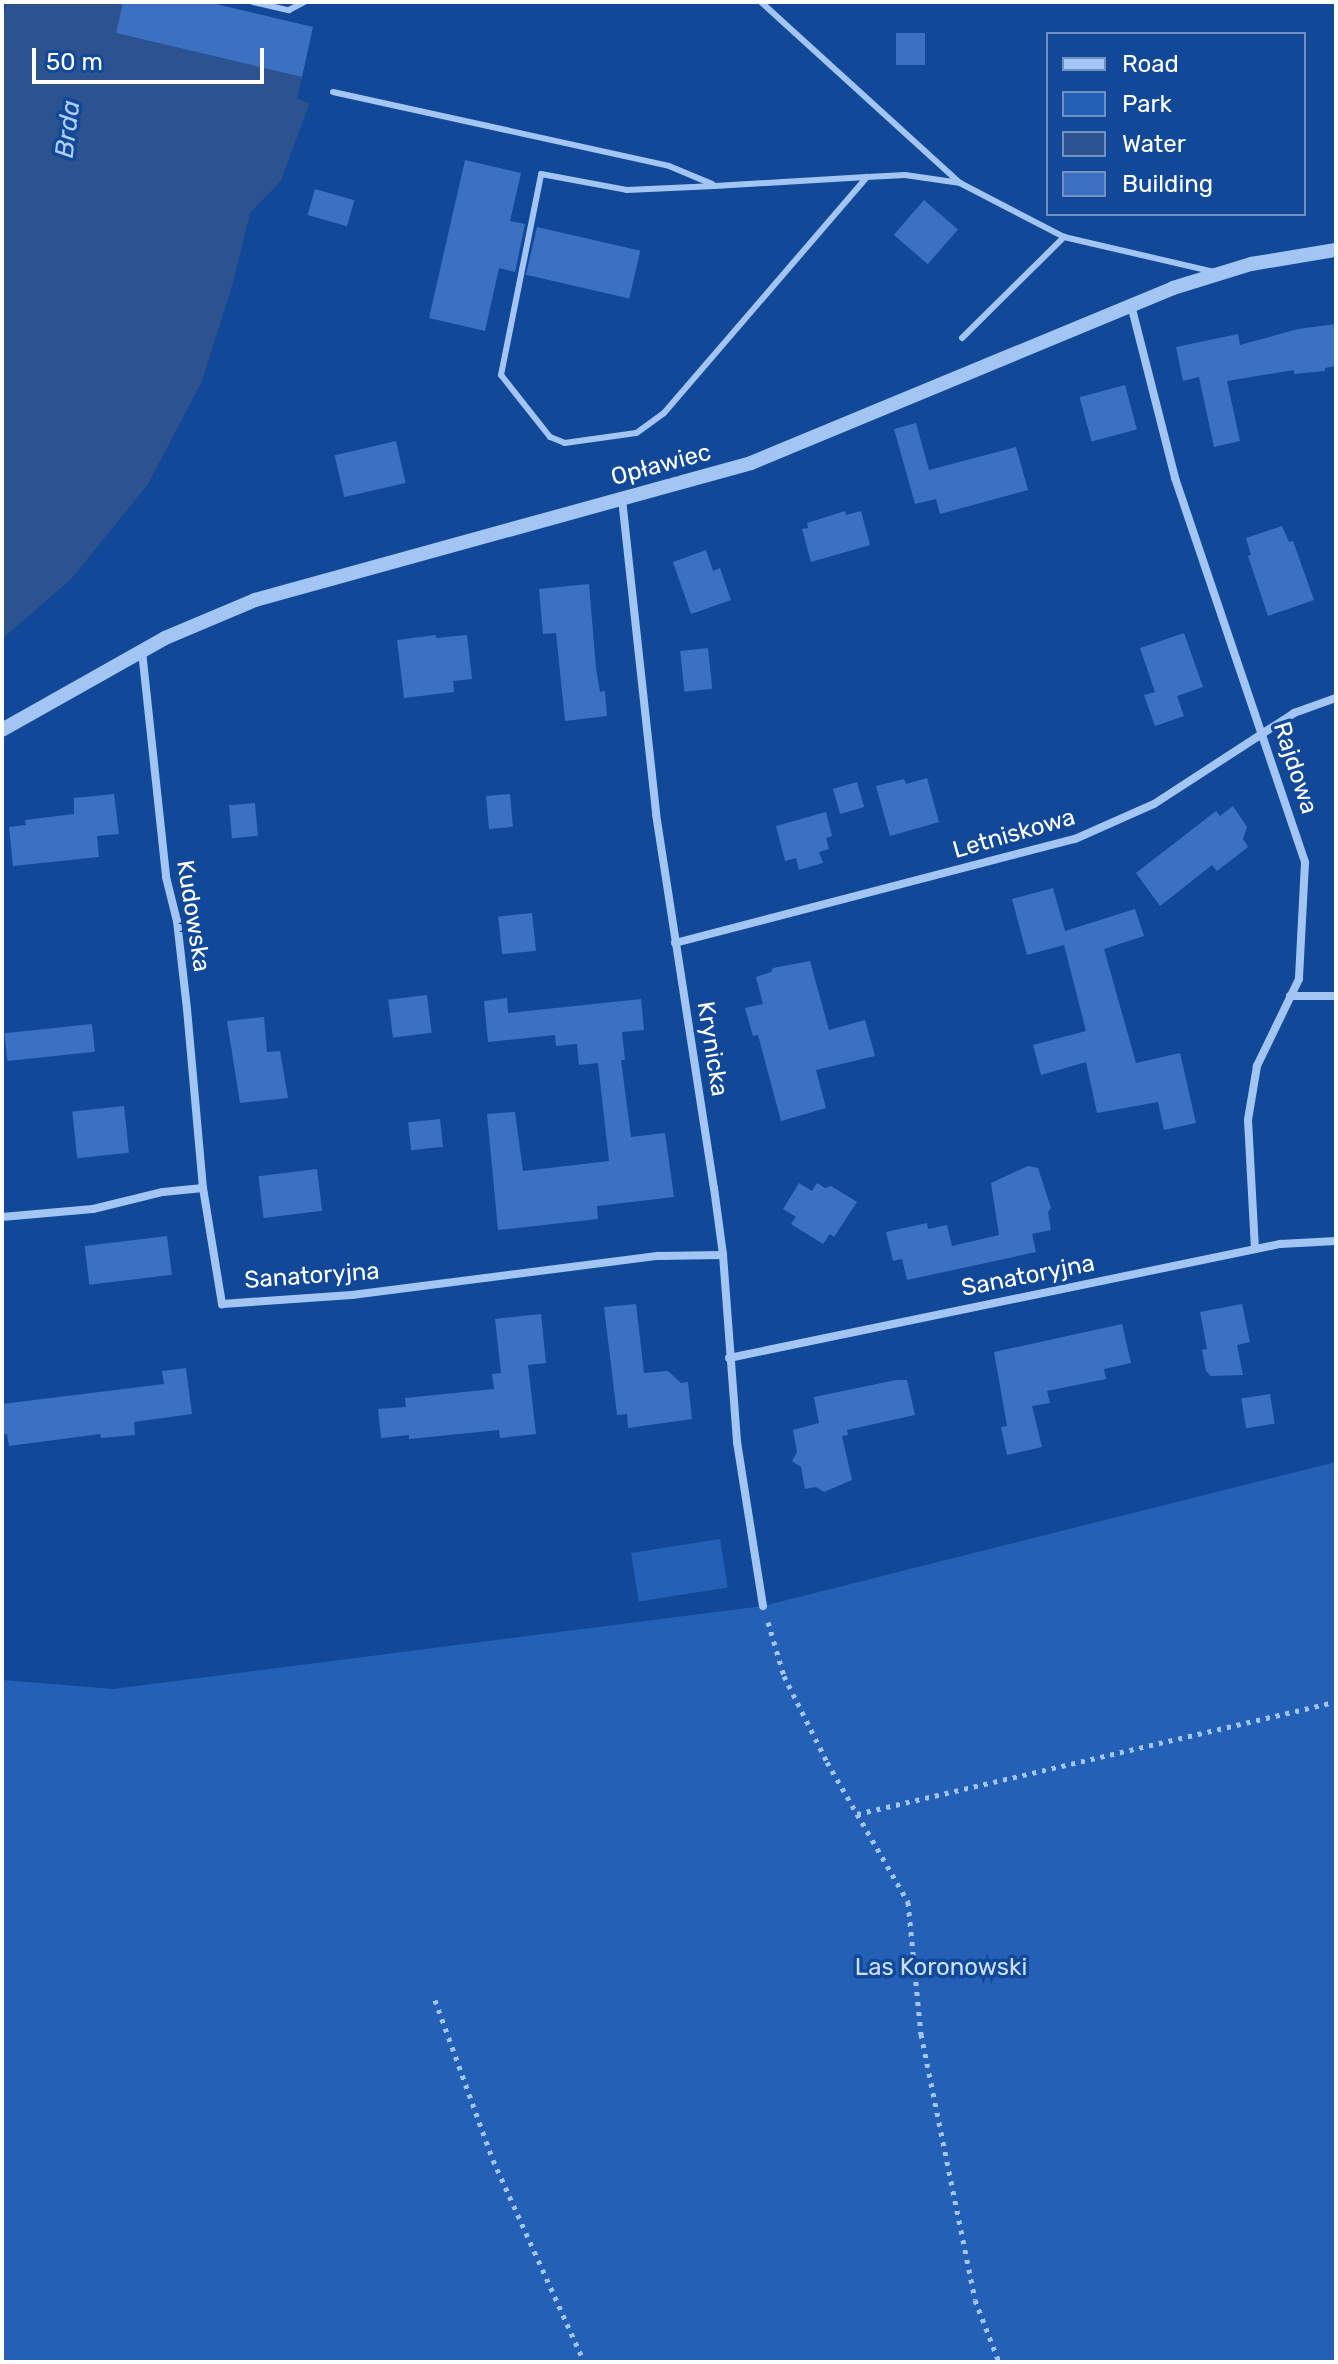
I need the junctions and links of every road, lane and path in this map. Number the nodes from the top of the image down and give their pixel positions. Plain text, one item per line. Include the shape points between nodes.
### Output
1 (253, 2) edge
2 (304, 2) edge
3 (761, 2) edge
4 (333, 92) dead end
5 (867, 177) junction
6 (960, 183) junction
7 (715, 186) junction
8 (1064, 237) junction
9 (1336, 250) edge
10 (1217, 273) junction
11 (1131, 305) junction
12 (962, 338) dead end
13 (622, 499) junction
14 (141, 650) junction
15 (1336, 698) edge
16 (2, 730) edge
17 (1263, 734) junction
18 (675, 943) junction
19 (1290, 996) junction
20 (1336, 996) edge
21 (203, 1188) junction
22 (2, 1217) edge
23 (1336, 1241) edge
24 (1255, 1249) junction
25 (723, 1255) junction
26 (729, 1358) junction
27 (763, 1606) joint
28 (1336, 1702) edge
29 (857, 1814) junction
30 (435, 2000) dead end
31 (584, 2362) edge
32 (999, 2362) edge

1 - 2 lane via 289,10
3 - 6 lane
4 - 7 lane via 669,166
5 - 6 lane via 905,175
5 - 7 lane
5 - 7 lane via 664,413 636,433 565,443 550,437 501,375 541,174 627,190
6 - 8 lane
8 - 10 lane
8 - 12 lane
9 - 10 street, Opławiec
10 - 11 street, Opławiec
11 - 13 street, Opławiec via 790,449
11 - 17 street, Rajdowa via 1175,478
13 - 14 street, Opławiec via 284,590
13 - 18 street, Krynicka
14 - 16 street, Opławiec
14 - 21 street, Kudowska via 166,877 177,921
15 - 17 street, Letniskowa via 1294,713
17 - 18 street, Letniskowa via 1154,804 1075,839
17 - 19 street, Rajdowa via 1305,863 1299,979
18 - 25 street, Krynicka
19 - 20 street
19 - 24 street, Rajdowa via 1257,1066 1248,1120
21 - 22 street via 93,1209
21 - 25 street, Sanatoryjna via 222,1304 352,1295 658,1256
23 - 24 street, Sanatoryjna
24 - 26 street, Sanatoryjna
25 - 26 street, Krynicka
26 - 27 street, Krynicka
27 - 29 path via 784,1676
28 - 29 path
29 - 32 path via 908,1902 921,2034 975,2300
30 - 31 path via 493,2160

